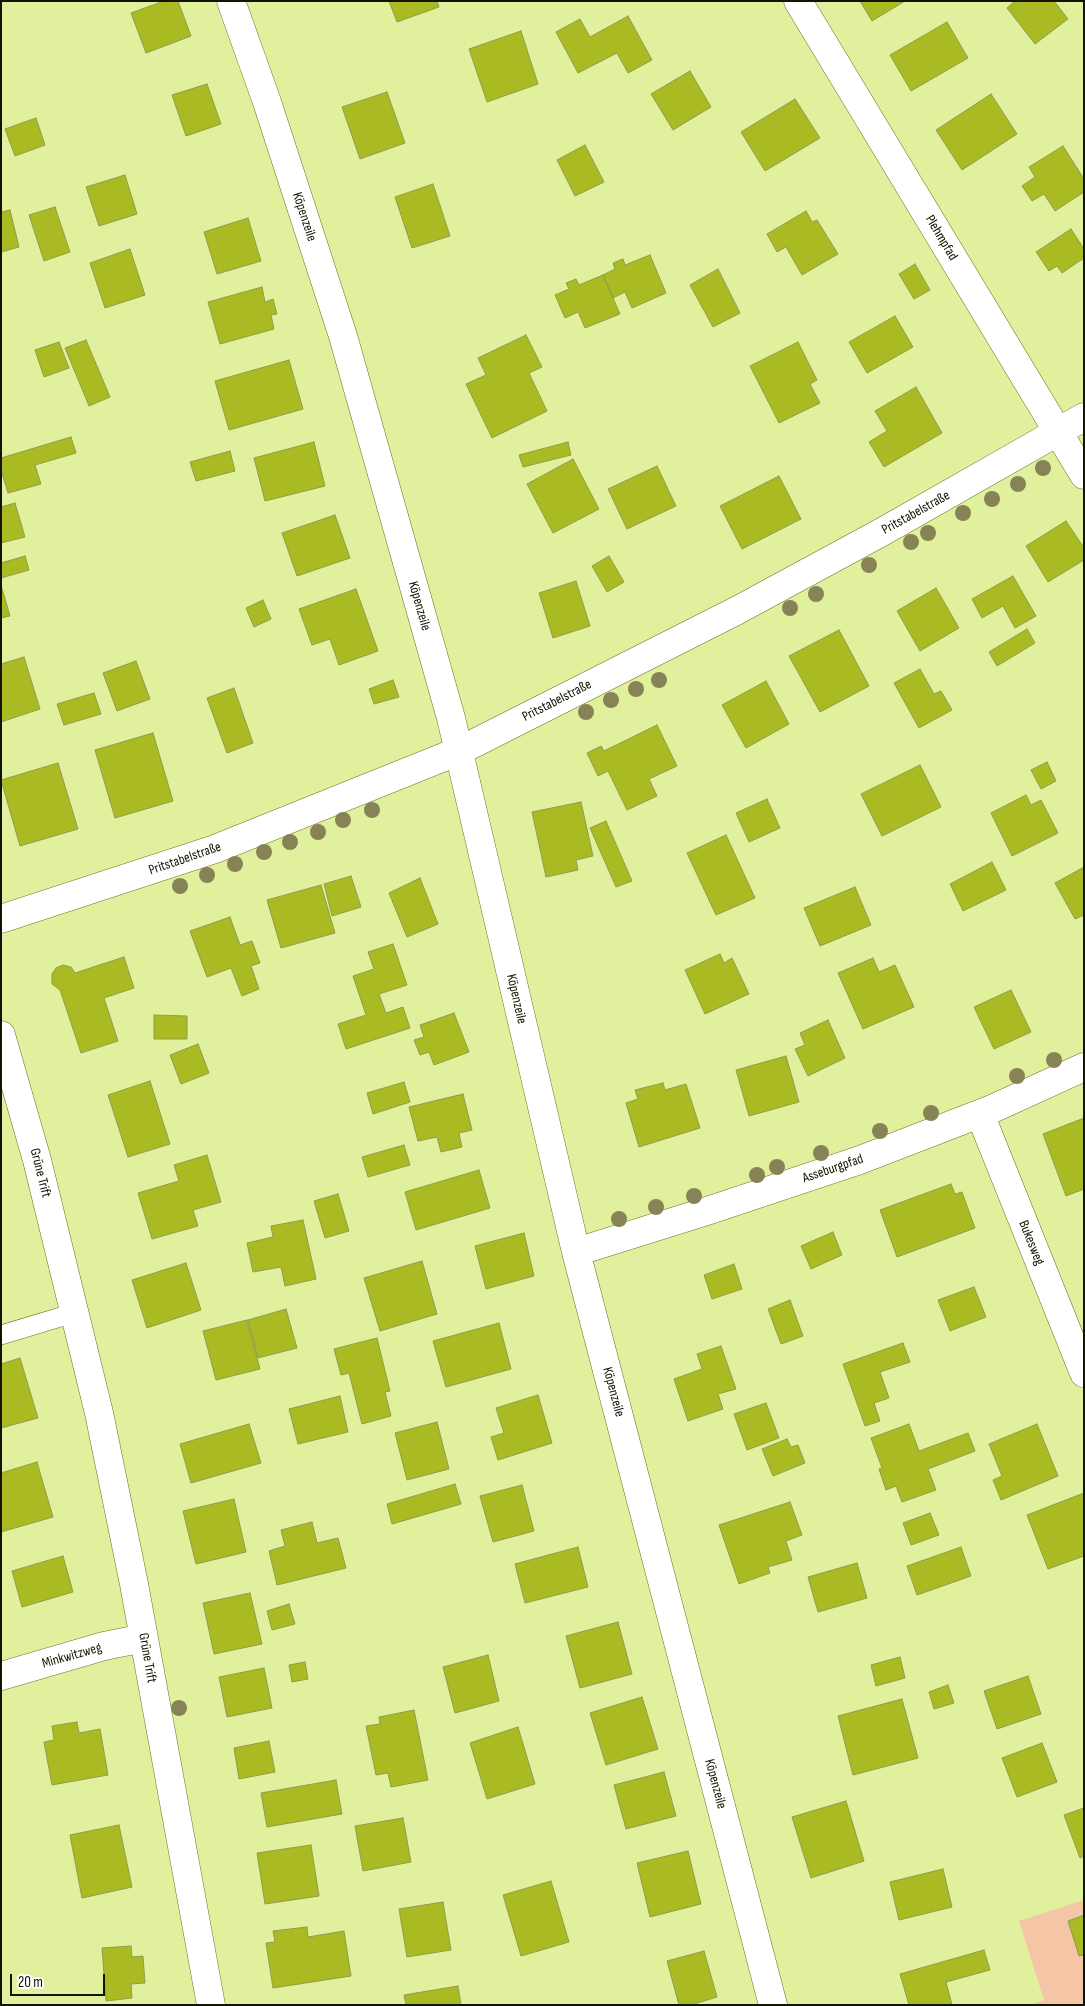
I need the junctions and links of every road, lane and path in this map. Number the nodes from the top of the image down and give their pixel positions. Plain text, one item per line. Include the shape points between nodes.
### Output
1 (231, 1) edge
2 (798, 1) edge
3 (1084, 418) edge
4 (1058, 432) junction
5 (1084, 475) edge
6 (459, 751) junction
7 (1, 919) edge
8 (1, 1035) edge
9 (1084, 1068) edge
10 (980, 1114) junction
11 (576, 1252) junction
12 (74, 1313) junction
13 (1, 1335) edge
14 (1084, 1372) edge
15 (144, 1638) junction
16 (1, 1676) edge
17 (211, 2005) edge
18 (773, 2005) edge

1 - 6 street, Köpenzeile via 343,336
2 - 4 street, Plehmpfad
3 - 4 street, Pritstabelstraße
4 - 5 street, Plehmpfad
4 - 6 street, Pritstabelstraße via 736,611
6 - 7 street, Pritstabelstraße via 215,849
6 - 11 street, Köpenzeile
8 - 12 street, Grüne Trift via 37,1160
9 - 10 street, Asseburgpfad
10 - 11 street, Asseburgpfad via 815,1176
10 - 14 street, Bukesweg
11 - 18 street, Köpenzeile
12 - 13 lane
12 - 15 street, Grüne Trift
15 - 16 street, Minkwitzweg via 104,1646
15 - 17 street, Grüne Trift

